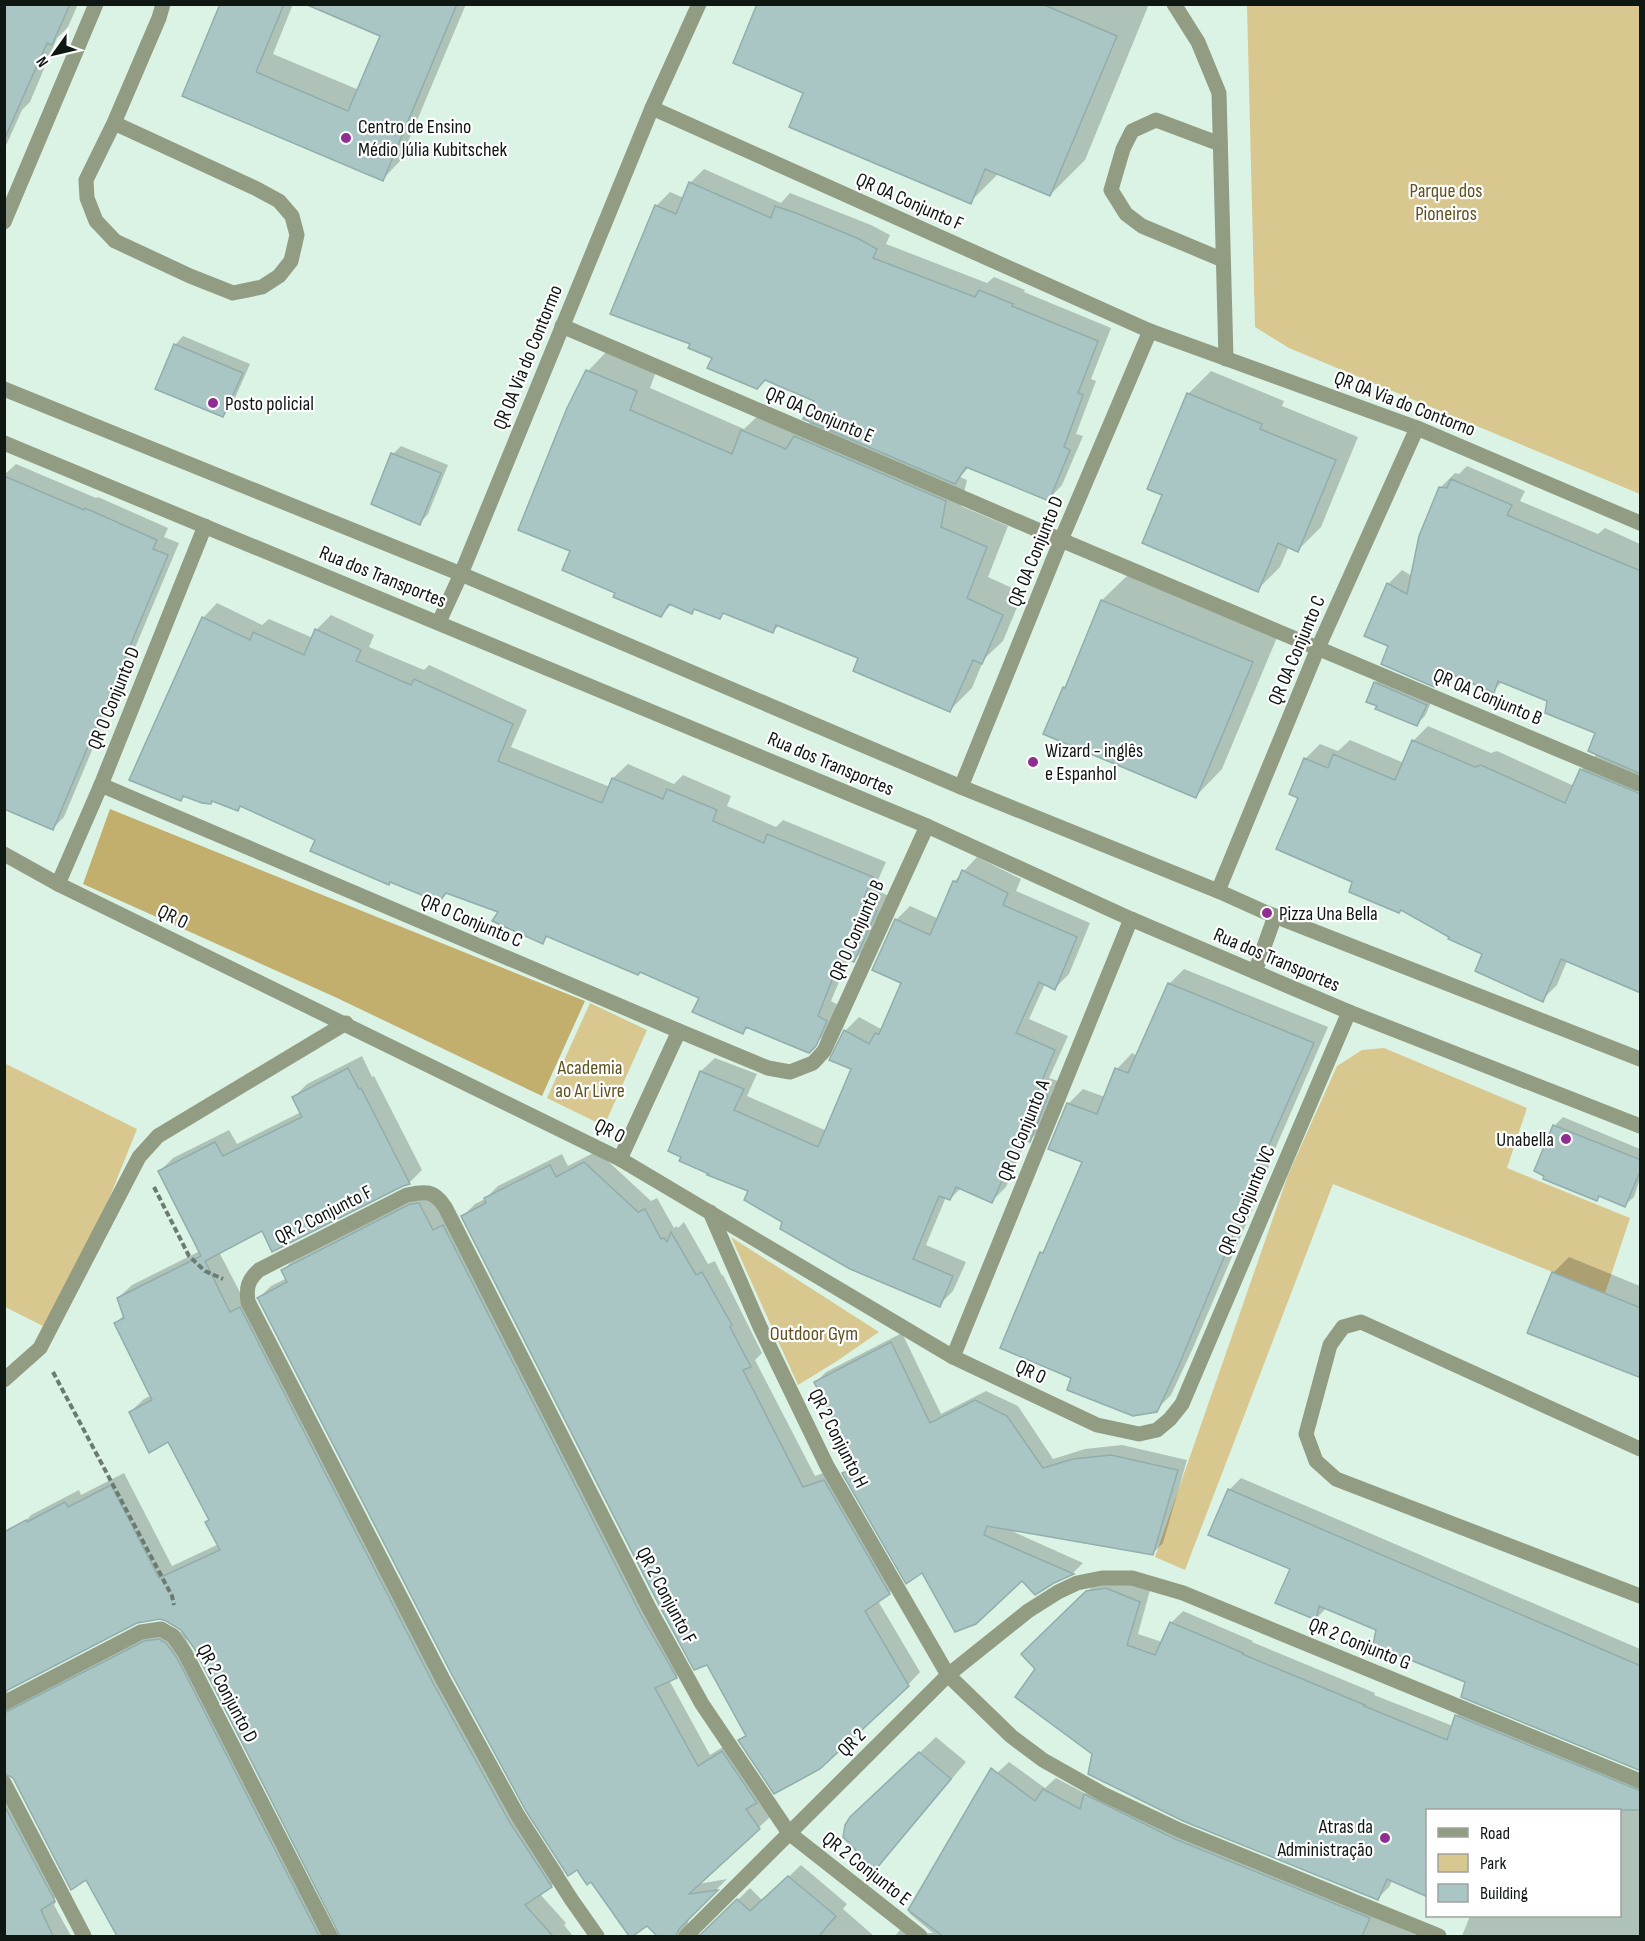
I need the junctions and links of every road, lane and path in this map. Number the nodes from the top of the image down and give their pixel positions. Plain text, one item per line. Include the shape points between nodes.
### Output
1 (96, 4) edge
2 (163, 4) edge
3 (699, 4) edge
4 (1174, 4) edge
5 (652, 108) junction
6 (114, 123) junction
7 (1220, 144) junction
8 (4, 222) edge
9 (1223, 260) junction
10 (562, 326) junction
11 (1150, 332) junction
12 (1226, 359) junction
13 (4, 389) edge
14 (1418, 428) junction
15 (4, 443) edge
16 (1641, 524) edge
17 (205, 526) junction
18 (1061, 540) junction
19 (461, 574) junction
20 (439, 622) junction
21 (1318, 648) junction
22 (1641, 784) edge
23 (101, 785) junction
24 (961, 787) junction
25 (927, 826) junction
26 (4, 854) edge
27 (58, 884) junction
28 (1218, 891) junction
29 (1275, 916) junction
30 (1131, 919) junction
31 (1255, 972) junction
32 (1349, 1012) junction
33 (346, 1023) junction
34 (678, 1031) junction
35 (824, 1051) joint
36 (1641, 1059) edge
37 (1641, 1126) edge
38 (139, 1157) junction
39 (620, 1159) junction
40 (710, 1212) junction
41 (246, 1289) junction
42 (40, 1348) junction
43 (953, 1357) junction
44 (4, 1380) edge
45 (1182, 1404) joint
46 (1641, 1449) edge
47 (1058, 1592) joint
48 (1641, 1596) edge
49 (173, 1636) junction
50 (948, 1675) junction
51 (4, 1703) edge
52 (1641, 1781) edge
53 (4, 1783) edge
54 (789, 1833) junction
55 (84, 1936) edge
56 (330, 1936) edge
57 (597, 1936) edge
58 (686, 1936) edge
59 (920, 1936) edge
60 (1439, 1936) edge

1 - 8 street
2 - 6 street
3 - 5 street, QR 0A Via do Contormo
4 - 7 street via 1198,42 1219,93
5 - 10 street, QR 0A Via do Contormo
5 - 11 street, QR 0A Conjunto F
6 - 6 street via 279,201 291,216 297,236 291,261 279,276 262,286 233,293 115,241 96,221 87,198 86,180
7 - 9 street
7 - 9 street via 1156,120 1132,131 1111,190 1125,214 1142,226
9 - 12 street
10 - 18 street, QR 0A Conjunto E
10 - 19 street, QR 0A Via do Contormo
11 - 12 street, QR 0A Via do Contorno
11 - 18 street, QR 0A Conjunto D
12 - 14 street, QR 0A Via do Contorno
13 - 19 street, Rua dos Transportes
14 - 16 street, QR 0A Via do Contorno
14 - 21 street, QR 0A Conjunto C
15 - 17 street, Rua dos Transportes
17 - 20 street, Rua dos Transportes
17 - 23 street, QR 0 Conjunto D
18 - 21 street, QR 0A Conjunto E
18 - 24 street, QR 0A Conjunto D
19 - 20 street, QR 0A Via do Contormo
19 - 24 street, Rua dos Transportes
20 - 25 street, Rua dos Transportes
21 - 22 street, QR 0A Conjunto B
21 - 28 street, QR 0A Conjunto C
23 - 27 street, QR 0 Conjunto D
23 - 34 street, QR 0 Conjunto C
24 - 28 street, Rua dos Transportes
25 - 30 street, Rua dos Transportes
25 - 35 street, QR 0 Conjunto B
26 - 27 street, QR 0
27 - 33 street, QR 0
28 - 29 street, Rua dos Transportes
29 - 31 street
29 - 36 street, Rua dos Transportes
30 - 31 street, Rua dos Transportes
30 - 43 street, QR 0 Conjunto A
31 - 32 street, Rua dos Transportes
32 - 37 street, Rua dos Transportes
32 - 45 street, QR 0 Conjunto VC
33 - 38 street via 158,1136
33 - 39 street, QR 0
34 - 35 street, QR 0 Conjunto C via 768,1068 790,1072 813,1063
34 - 39 street
38 - 41 path via 189,1256 205,1271
38 - 42 street
39 - 40 street, QR 0
40 - 43 street, QR 0
40 - 50 street, QR 2 Conjunto H via 827,1466
41 - 54 street, QR 2 Conjunto F via 259,1270 407,1195 420,1192 439,1198 650,1610 702,1704
41 - 57 street via 248,1302 442,1678 518,1816
42 - 44 street
42 - 49 path via 172,1596
43 - 45 street, QR 0 via 1097,1425 1139,1434 1157,1430
46 - 48 street via 1362,1322 1343,1327 1330,1345 1306,1434 1316,1461 1336,1479
47 - 50 street, QR 2
47 - 52 street, QR 2 Conjunto G via 1102,1578 1132,1578 1184,1593
49 - 51 street, QR 2 Conjunto D via 161,1629 141,1632
49 - 56 street, QR 2 Conjunto D
50 - 54 street, QR 2
50 - 60 street via 1011,1736 1043,1760 1103,1794 1179,1830
53 - 55 street
54 - 58 street, QR 2
54 - 59 street, QR 2 Conjunto E

